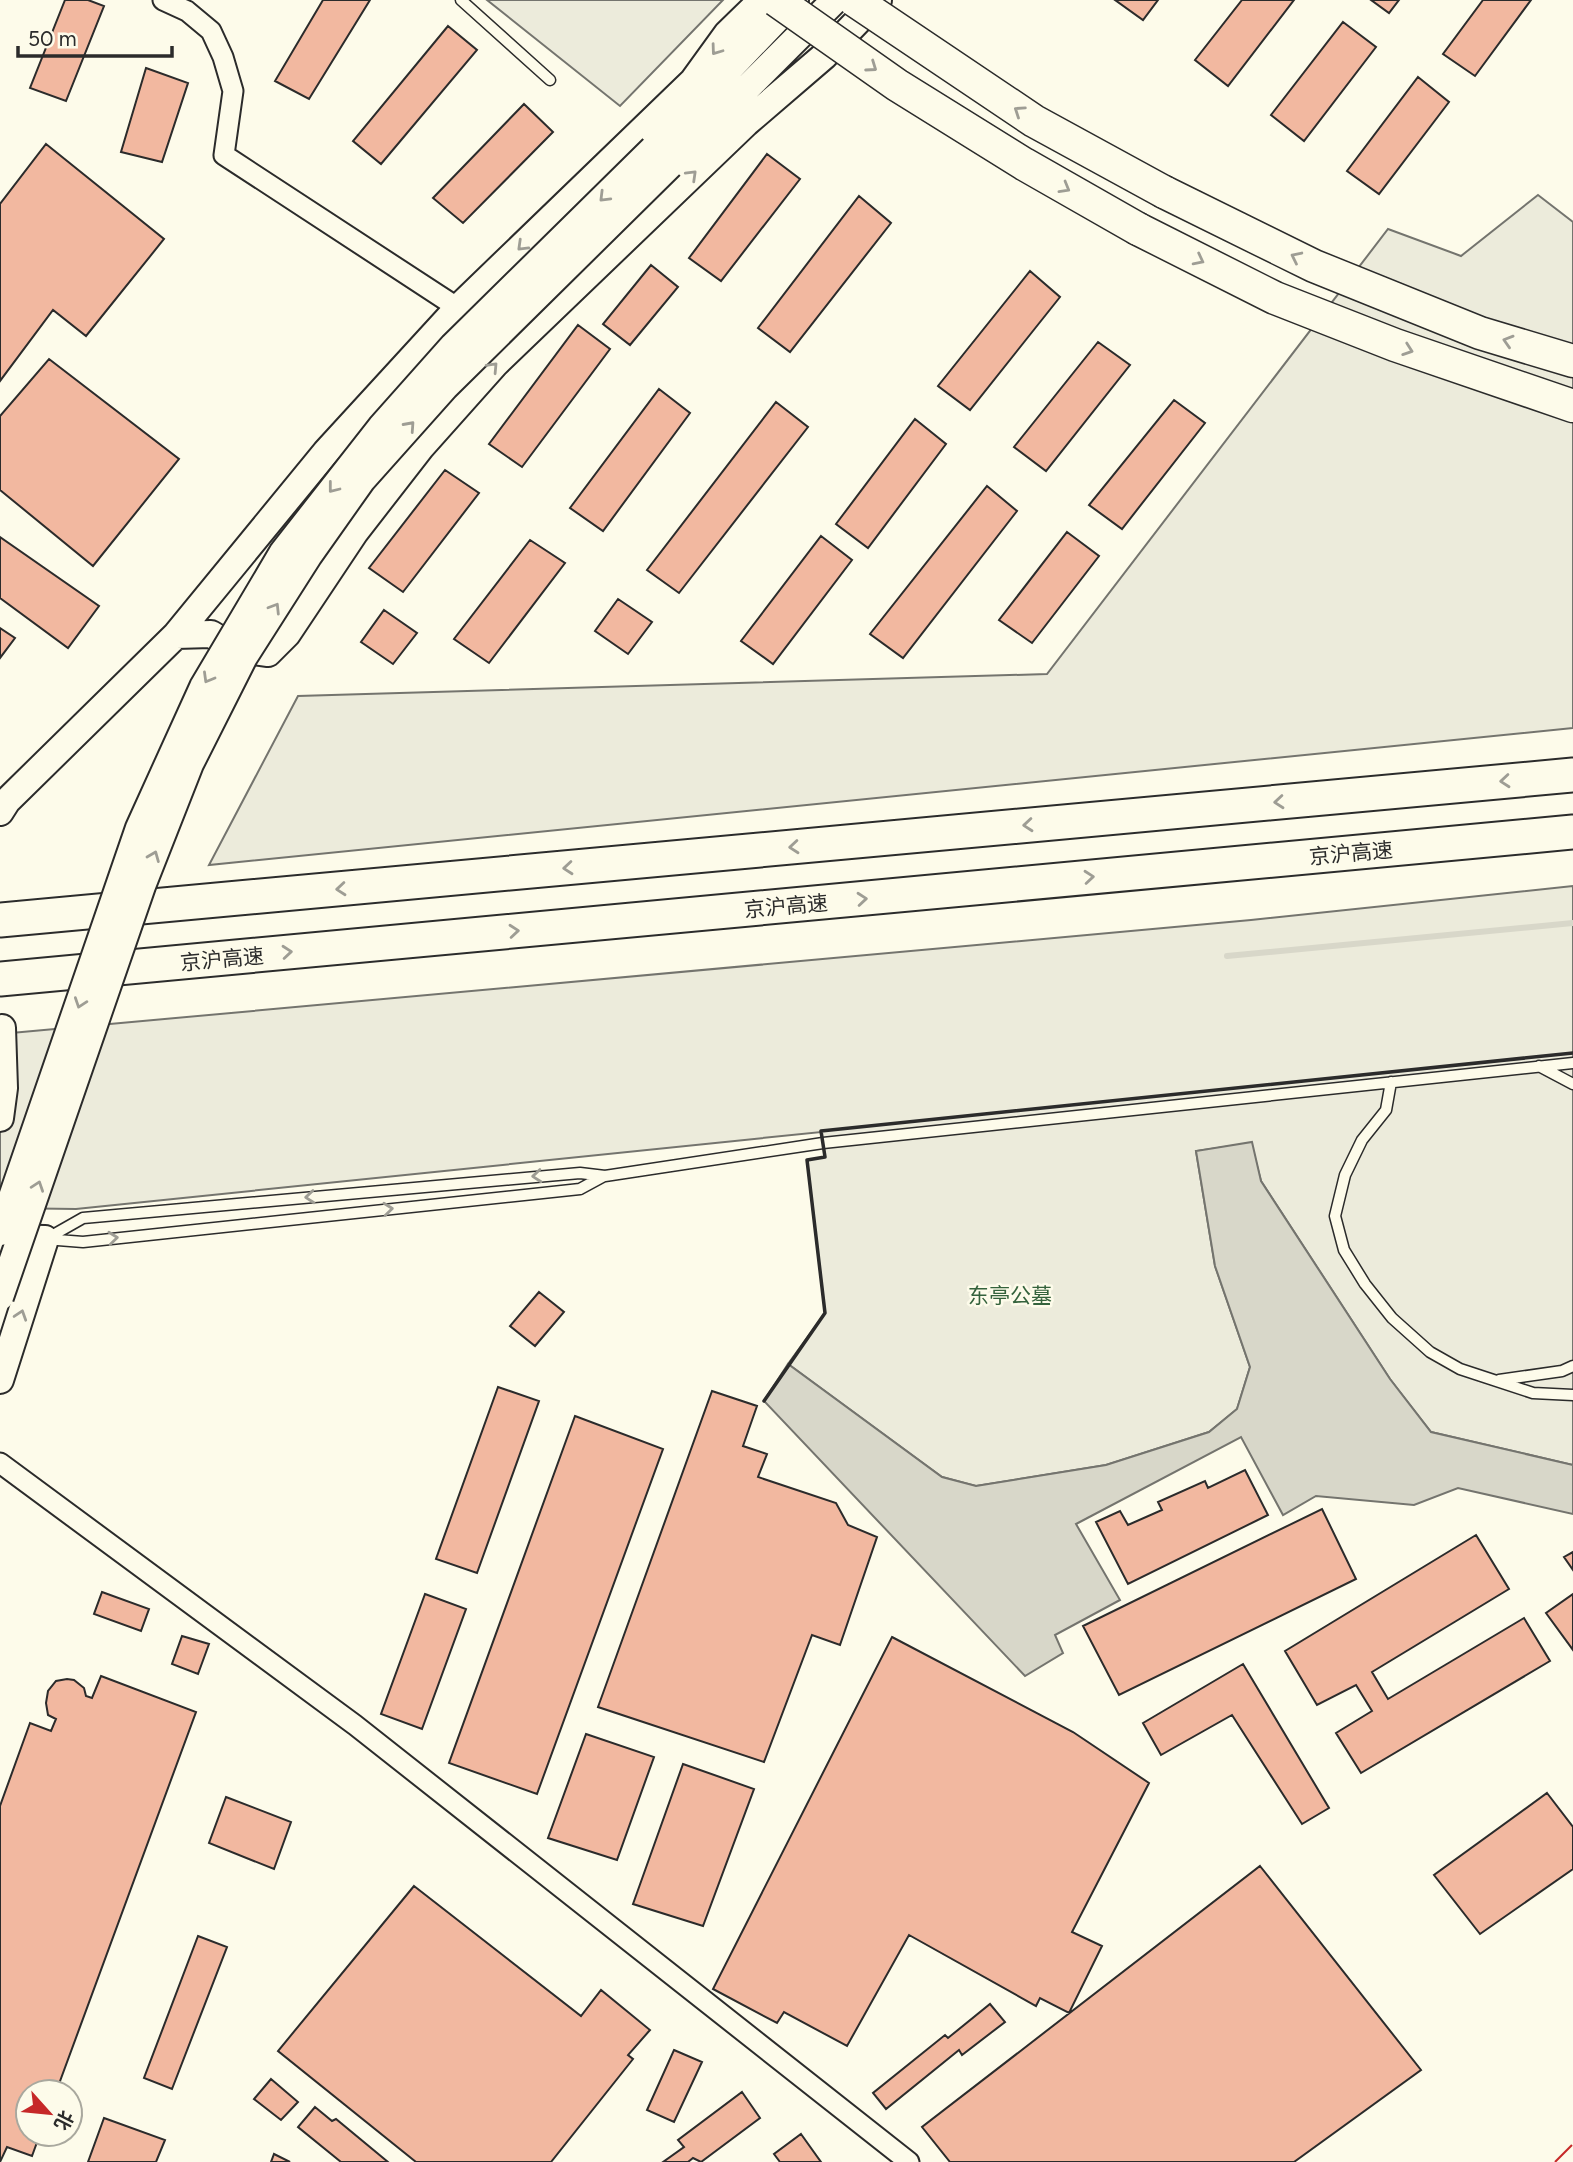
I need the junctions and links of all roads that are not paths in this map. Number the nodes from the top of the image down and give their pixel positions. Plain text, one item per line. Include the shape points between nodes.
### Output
1 (163, 0) edge
2 (461, 0) edge
3 (762, 0) edge
4 (776, 0) edge
5 (795, 0) edge
6 (835, 0) edge
7 (854, 0) edge
8 (878, 0) edge
9 (550, 80) dead end
10 (662, 157) junction
11 (458, 308) junction
12 (1573, 361) edge
13 (1573, 406) edge
14 (176, 635) junction
15 (1573, 775) edge
16 (0, 812) edge
17 (1573, 832) edge
18 (0, 920) edge
19 (0, 979) edge
20 (2, 1028) dead end
21 (1573, 1063) edge
22 (1539, 1066) junction
23 (1391, 1082) junction
24 (1573, 1084) edge
25 (0, 1118) edge
26 (605, 1176) junction
27 (0, 1232) edge
28 (0, 1238) edge
29 (45, 1239) junction
30 (0, 1297) edge
31 (1573, 1366) edge
32 (0, 1380) edge
33 (1495, 1381) junction
34 (1573, 1395) edge
35 (0, 1463) edge
36 (909, 2162) edge

1 - 11 street via 187,11 211,31 223,57 233,91 225,155
2 - 9 lane
3 -> 11 main road via 727,34 693,81
4 -> 13 highway, bridge via 909,92 1139,229 1275,298
5 - 10 main road
6 - 10 main road
12 -> 7 highway, bridge via 1480,332 1314,266 1164,192 1034,121
14 -> 8 main road via 211,634 236,649 268,653 412,458 495,364
10 -> 27 main road, bridge via 453,346 381,427 283,552 203,687 139,828
30 -> 10 main road, bridge via 142,886 190,764 244,657 362,480
11 - 14 main road via 326,452
14 - 16 main road
15 -> 18 highway
19 -> 17 highway, 京沪高速
20 - 25 main road
21 - 22 lane
22 - 23 lane
22 - 24 lane
23 - 26 lane via 823,1143
23 - 33 lane via 1386,1110 1362,1140 1345,1175 1335,1216 1344,1250 1392,1318 1430,1352
29 -> 26 lane via 83,1242 580,1189
26 -> 29 lane via 580,1172 83,1218
28 - 29 main road
32 -> 29 main road
31 - 33 lane
33 - 34 lane via 1534,1393
35 - 36 street via 355,1725

